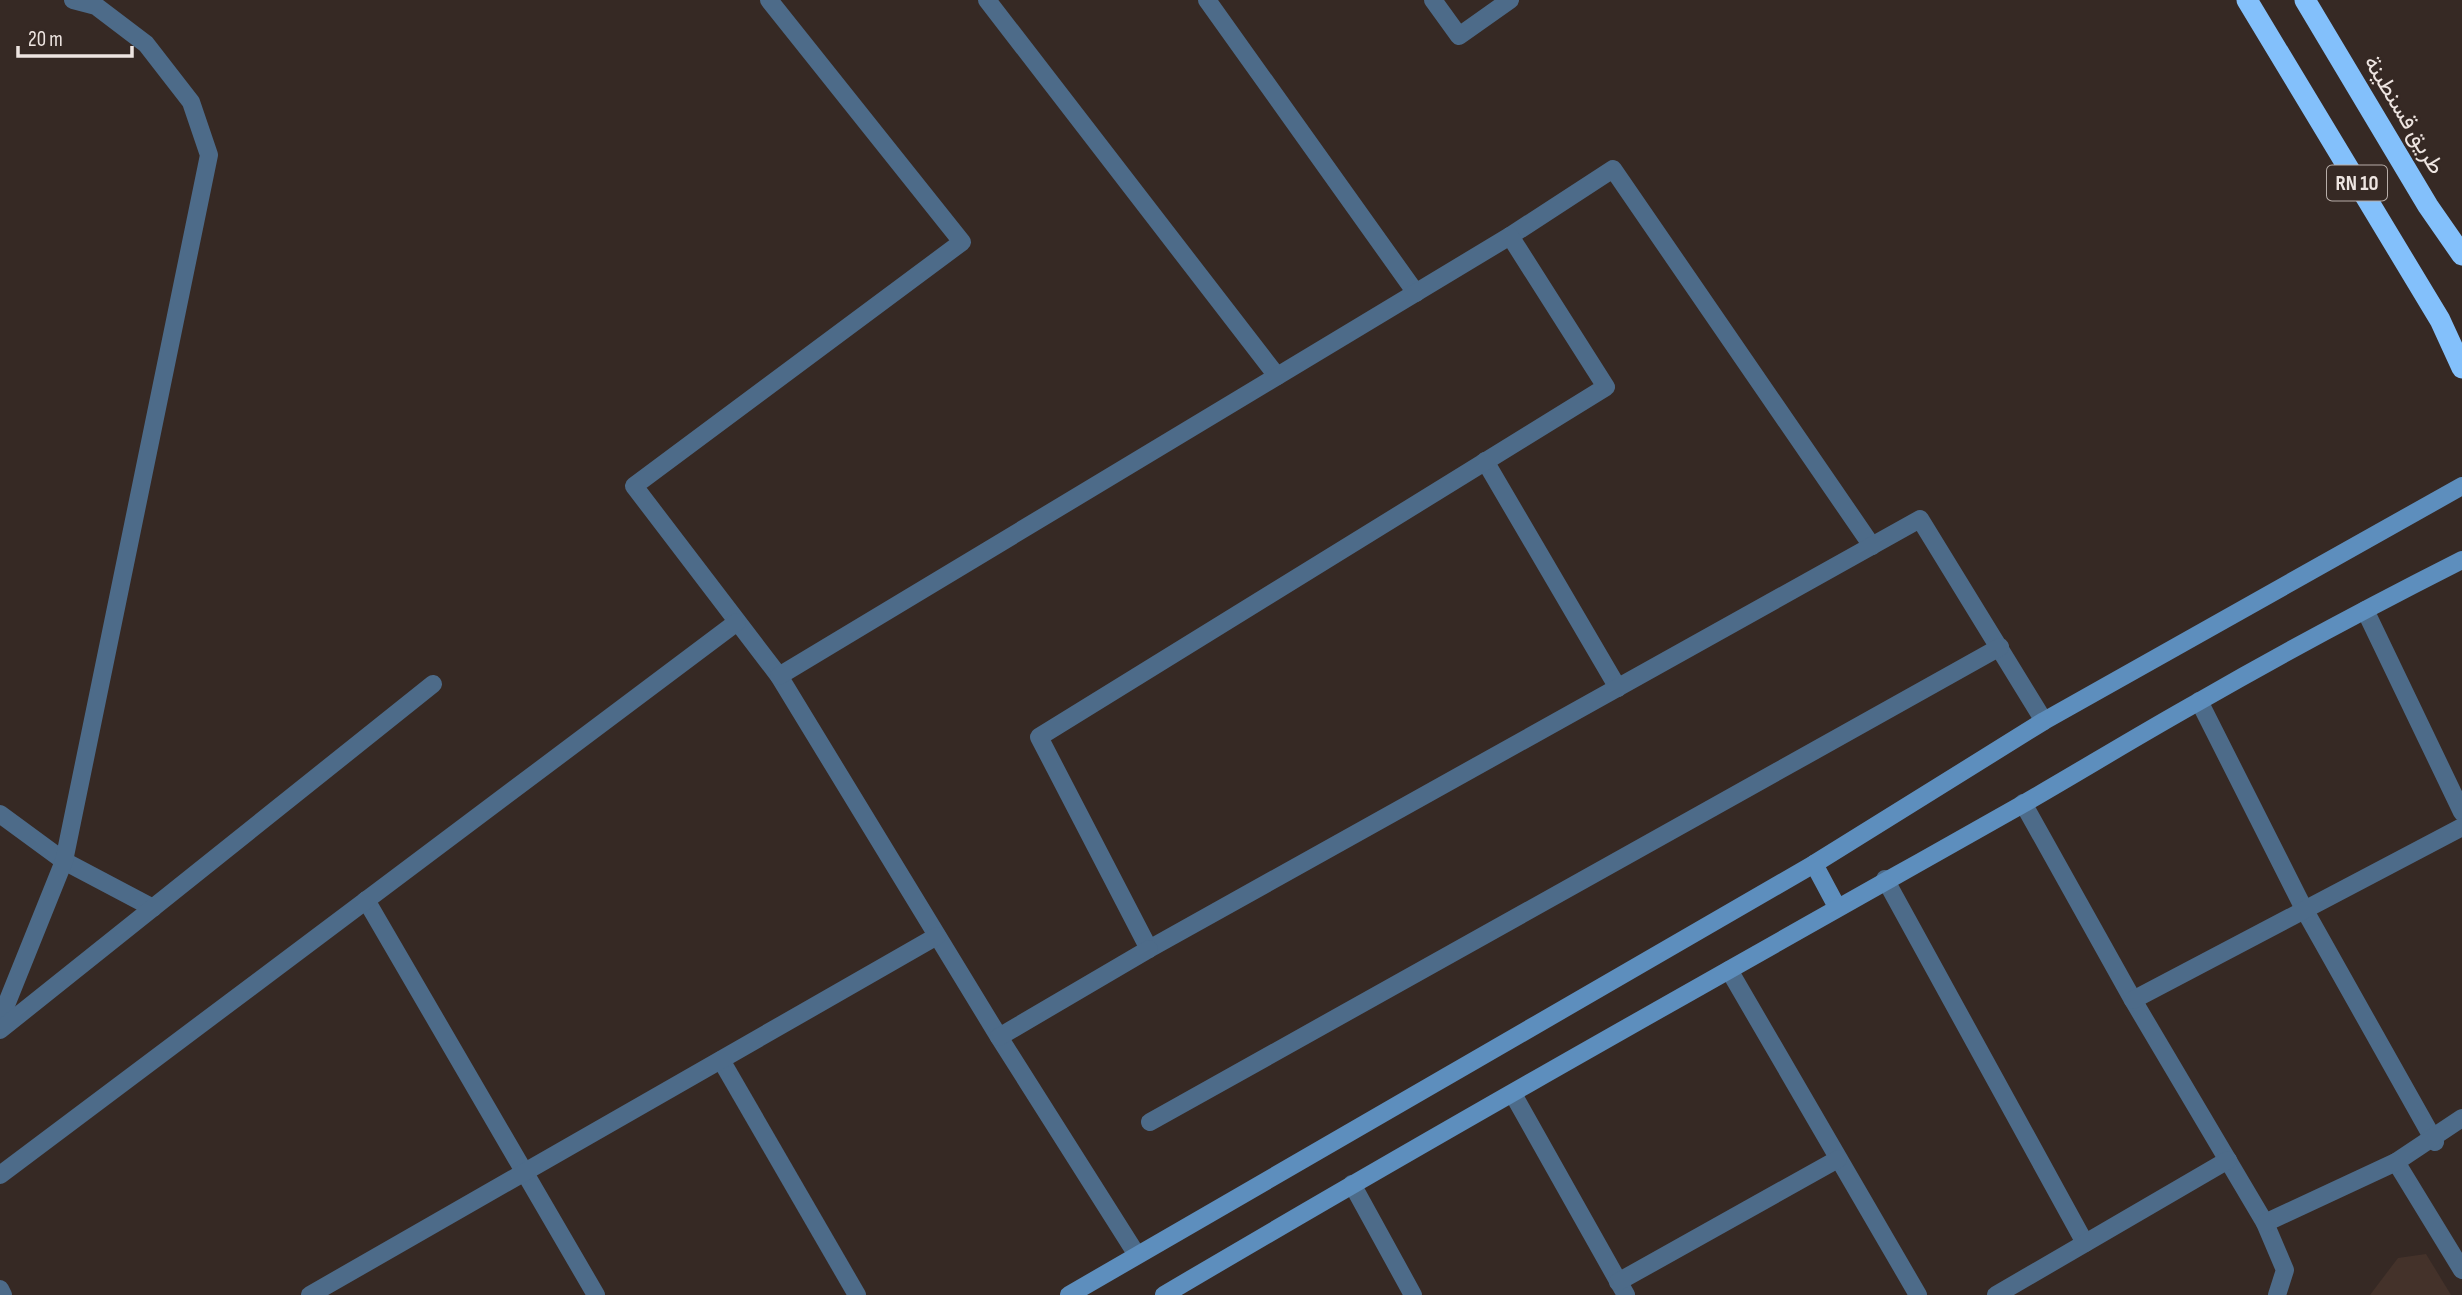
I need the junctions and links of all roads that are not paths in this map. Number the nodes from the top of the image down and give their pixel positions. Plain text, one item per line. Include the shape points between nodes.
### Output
1 (74, 0) edge
2 (769, 0) edge
3 (987, 0) edge
4 (1206, 0) edge
5 (1433, 0) edge
6 (1510, 0) edge
7 (2246, 0) edge
8 (2305, 0) edge
9 (1510, 236) junction
10 (2462, 255) edge
11 (1416, 293) junction
12 (2462, 368) edge
13 (1277, 376) junction
14 (1485, 461) junction
15 (2462, 486) edge
16 (1872, 546) junction
17 (2462, 560) edge
18 (2365, 610) junction
19 (737, 622) junction
20 (2000, 648) junction
21 (779, 676) junction
22 (433, 684) dead end
23 (1618, 688) junction
24 (2199, 701) junction
25 (2044, 721) junction
26 (2023, 803) junction
27 (2462, 811) edge
28 (0, 814) edge
29 (2462, 828) edge
30 (64, 861) junction
31 (1814, 864) junction
32 (1885, 879) junction
33 (366, 900) junction
34 (1837, 907) junction
35 (153, 908) junction
36 (2304, 909) junction
37 (937, 936) junction
38 (1149, 949) junction
39 (1729, 970) junction
40 (2133, 1000) junction
41 (0, 1020) edge
42 (0, 1030) edge
43 (999, 1037) junction
44 (721, 1060) junction
45 (1513, 1094) junction
46 (2462, 1118) edge
47 (1150, 1122) dead end
48 (2434, 1140) junction
49 (1838, 1158) junction
50 (2228, 1160) junction
51 (2396, 1162) junction
52 (524, 1173) junction
53 (0, 1175) edge
54 (1352, 1184) junction
55 (2265, 1223) junction
56 (2085, 1243) junction
57 (1137, 1255) junction
58 (2462, 1269) edge
59 (1622, 1288) edge
60 (0, 1289) edge
61 (3, 1295) edge
62 (310, 1295) edge
63 (596, 1295) edge
64 (857, 1295) edge
65 (1069, 1295) edge
66 (1164, 1295) edge
67 (1413, 1295) edge
68 (1918, 1295) edge
69 (1996, 1295) edge
70 (2277, 1295) edge

1 - 30 street via 96,6 145,44 191,102 209,155
2 - 19 street via 962,242 634,486
3 - 13 street
4 - 11 street
5 - 6 street via 1459,36
7 - 12 highway, RN 10 via 2440,320
8 - 10 highway, طريق قسنطينة / RN 10
9 - 11 street
9 - 14 street via 1606,387
9 - 16 street via 1613,169
11 - 13 street
13 - 21 street
14 - 23 street
14 - 38 street via 1039,737
15 - 25 street
16 - 20 street via 1920,519
16 - 23 street
17 - 18 street
18 - 24 street
18 - 27 street
19 - 21 street
19 - 33 street
20 - 25 street
20 - 47 street
21 - 37 street
22 - 35 street
23 - 38 street
24 - 26 street
24 - 36 street
25 - 31 street
26 - 32 street
26 - 40 street
28 - 30 street
29 - 36 street
30 - 35 street
30 - 41 street
31 - 34 street
31 - 57 street
32 - 34 street
32 - 56 street
33 - 52 street
33 - 53 street
34 - 39 street
35 - 42 street
36 - 40 street
36 - 48 street
37 - 43 street
37 - 44 street
38 - 43 street
39 - 45 street
39 - 49 street
40 - 50 street
43 - 57 street
44 - 52 street
44 - 64 street
45 - 54 street
45 - 59 street
46 - 48 street
48 - 51 street
49 - 59 street
49 - 68 street
50 - 55 street
50 - 56 street
51 - 55 street
51 - 58 street
52 - 62 street
52 - 63 street
54 - 66 street
54 - 67 street
55 - 70 street via 2285,1270
56 - 69 street
57 - 65 street
60 - 61 street

